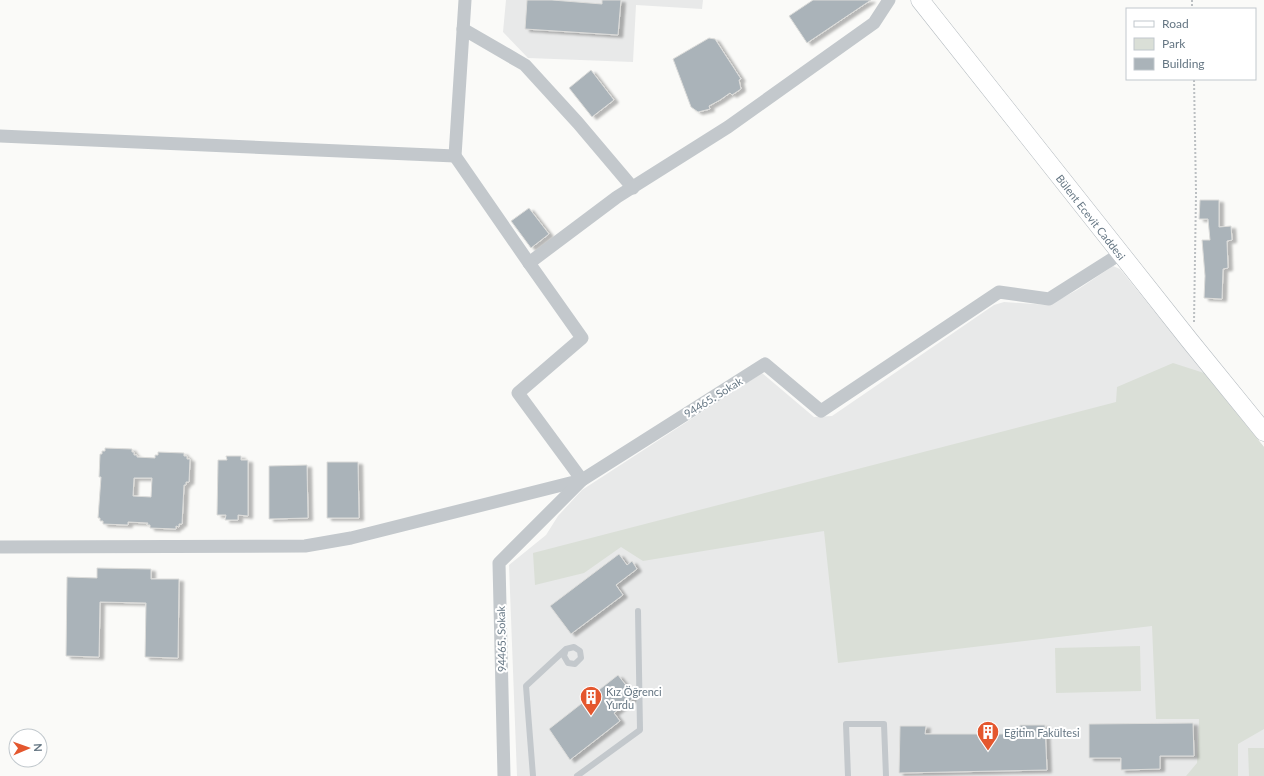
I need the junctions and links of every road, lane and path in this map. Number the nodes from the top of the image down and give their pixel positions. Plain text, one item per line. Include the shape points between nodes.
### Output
1 (465, 0) edge
2 (889, 0) edge
3 (920, 0) edge
4 (463, 29) junction
5 (1194, 80) edge
6 (0, 136) edge
7 (455, 156) junction
8 (633, 188) junction
9 (1120, 254) junction
10 (529, 263) junction
11 (1190, 341) junction
12 (1264, 432) edge
13 (582, 480) junction
14 (0, 547) edge
15 (638, 611) dead end
16 (566, 649) dead end
17 (504, 776) edge
18 (533, 776) edge
19 (577, 776) edge
20 (848, 776) edge
21 (886, 776) edge

1 - 4 street
2 - 8 street via 874,23 728,127
3 - 9 street, Bülent Ecevit Caddesi
4 - 7 street
4 - 8 street via 525,65
5 - 11 path via 1195,311
6 - 7 street
7 - 10 street
8 - 10 street
9 - 11 street, Bülent Ecevit Caddesi
9 - 13 street, 94465. Sokak via 1049,299 999,292 821,411 765,364
10 - 13 street via 582,338 518,393
11 - 12 street, Bülent Ecevit Caddesi
13 - 14 street via 351,538 306,546
13 - 17 street, 94465. Sokak via 500,563
15 - 19 lane via 640,730
16 - 18 lane via 526,686
20 - 21 lane via 846,724 884,724

